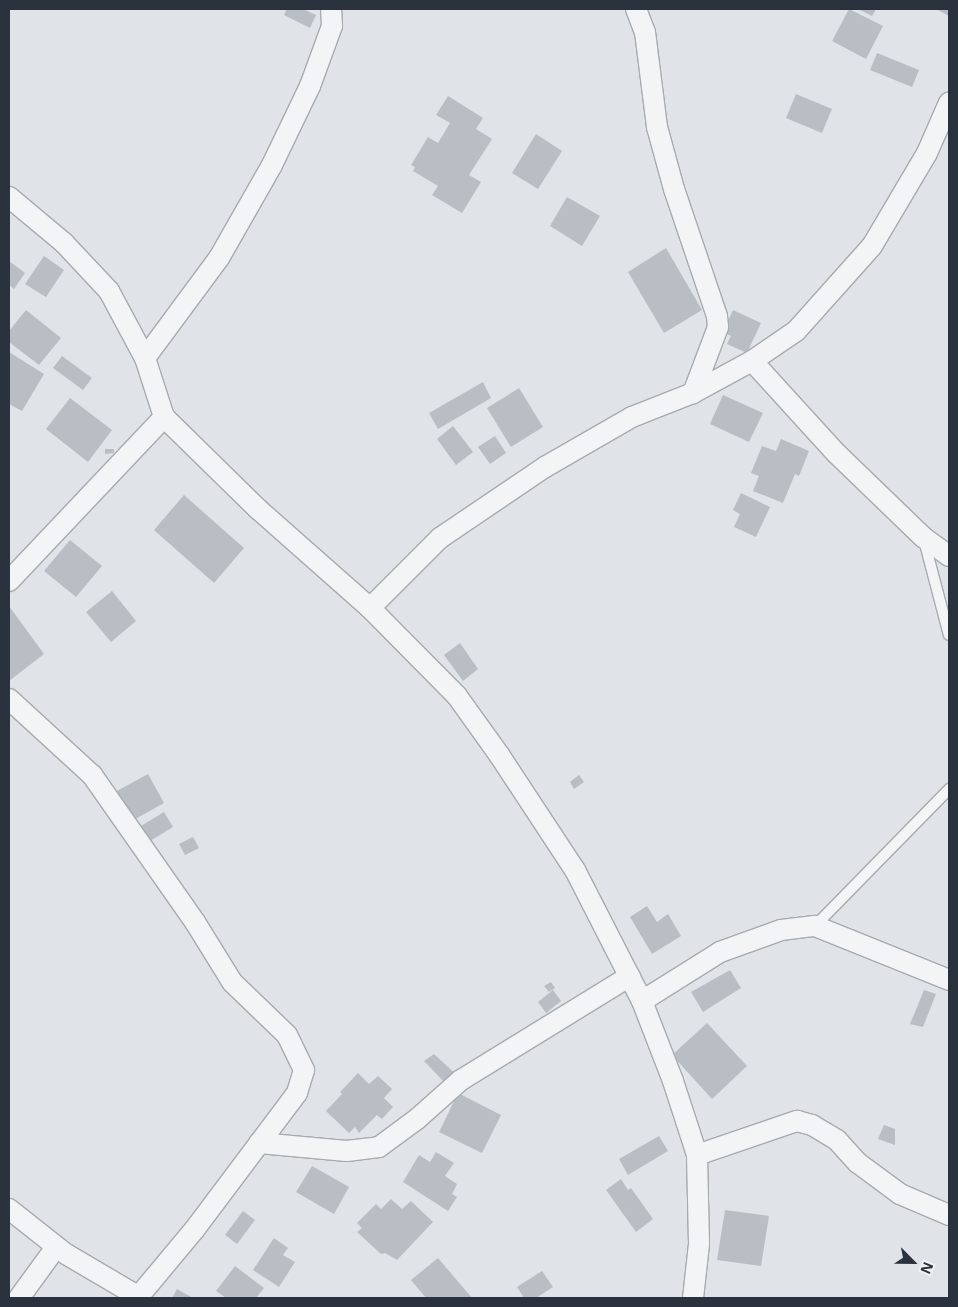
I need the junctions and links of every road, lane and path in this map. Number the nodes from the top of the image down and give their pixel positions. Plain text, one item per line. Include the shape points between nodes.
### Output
1 (331, 9) edge
2 (636, 9) edge
3 (949, 104) edge
4 (9, 197) edge
5 (145, 358) junction
6 (752, 361) junction
7 (693, 392) junction
8 (164, 417) junction
9 (923, 537) junction
10 (949, 556) edge
11 (9, 581) edge
12 (370, 608) junction
13 (949, 636) edge
14 (9, 699) edge
15 (949, 789) edge
16 (815, 926) junction
17 (630, 976) junction
18 (949, 980) edge
19 (642, 1001) junction
20 (259, 1143) junction
21 (697, 1155) junction
22 (9, 1209) edge
23 (949, 1215) edge
24 (56, 1247) junction
25 (140, 1297) edge
26 (19, 1298) edge
27 (693, 1298) edge

1 - 5 street via 332,26 310,86 272,165 219,258
2 - 7 street via 645,32 659,136 717,316 718,327
3 - 6 street via 927,153 872,246 796,331
4 - 5 street via 64,243 109,291
5 - 8 street
6 - 7 street
6 - 9 street via 836,453
7 - 12 street via 632,417 545,467 440,538
8 - 11 street
8 - 12 street via 258,510
9 - 10 street
9 - 13 lane
12 - 17 street via 457,696 500,756 575,870
14 - 20 street via 92,775 195,922 232,982 287,1034 304,1070 296,1093
15 - 16 lane
16 - 18 street
16 - 19 street via 781,930 720,952
17 - 19 street
17 - 20 street via 461,1080 379,1147 347,1151
19 - 21 street
20 - 25 street
21 - 23 street via 797,1121 812,1125 837,1140 858,1163 900,1194
21 - 27 street via 699,1244
22 - 24 street
24 - 25 street
24 - 26 street

